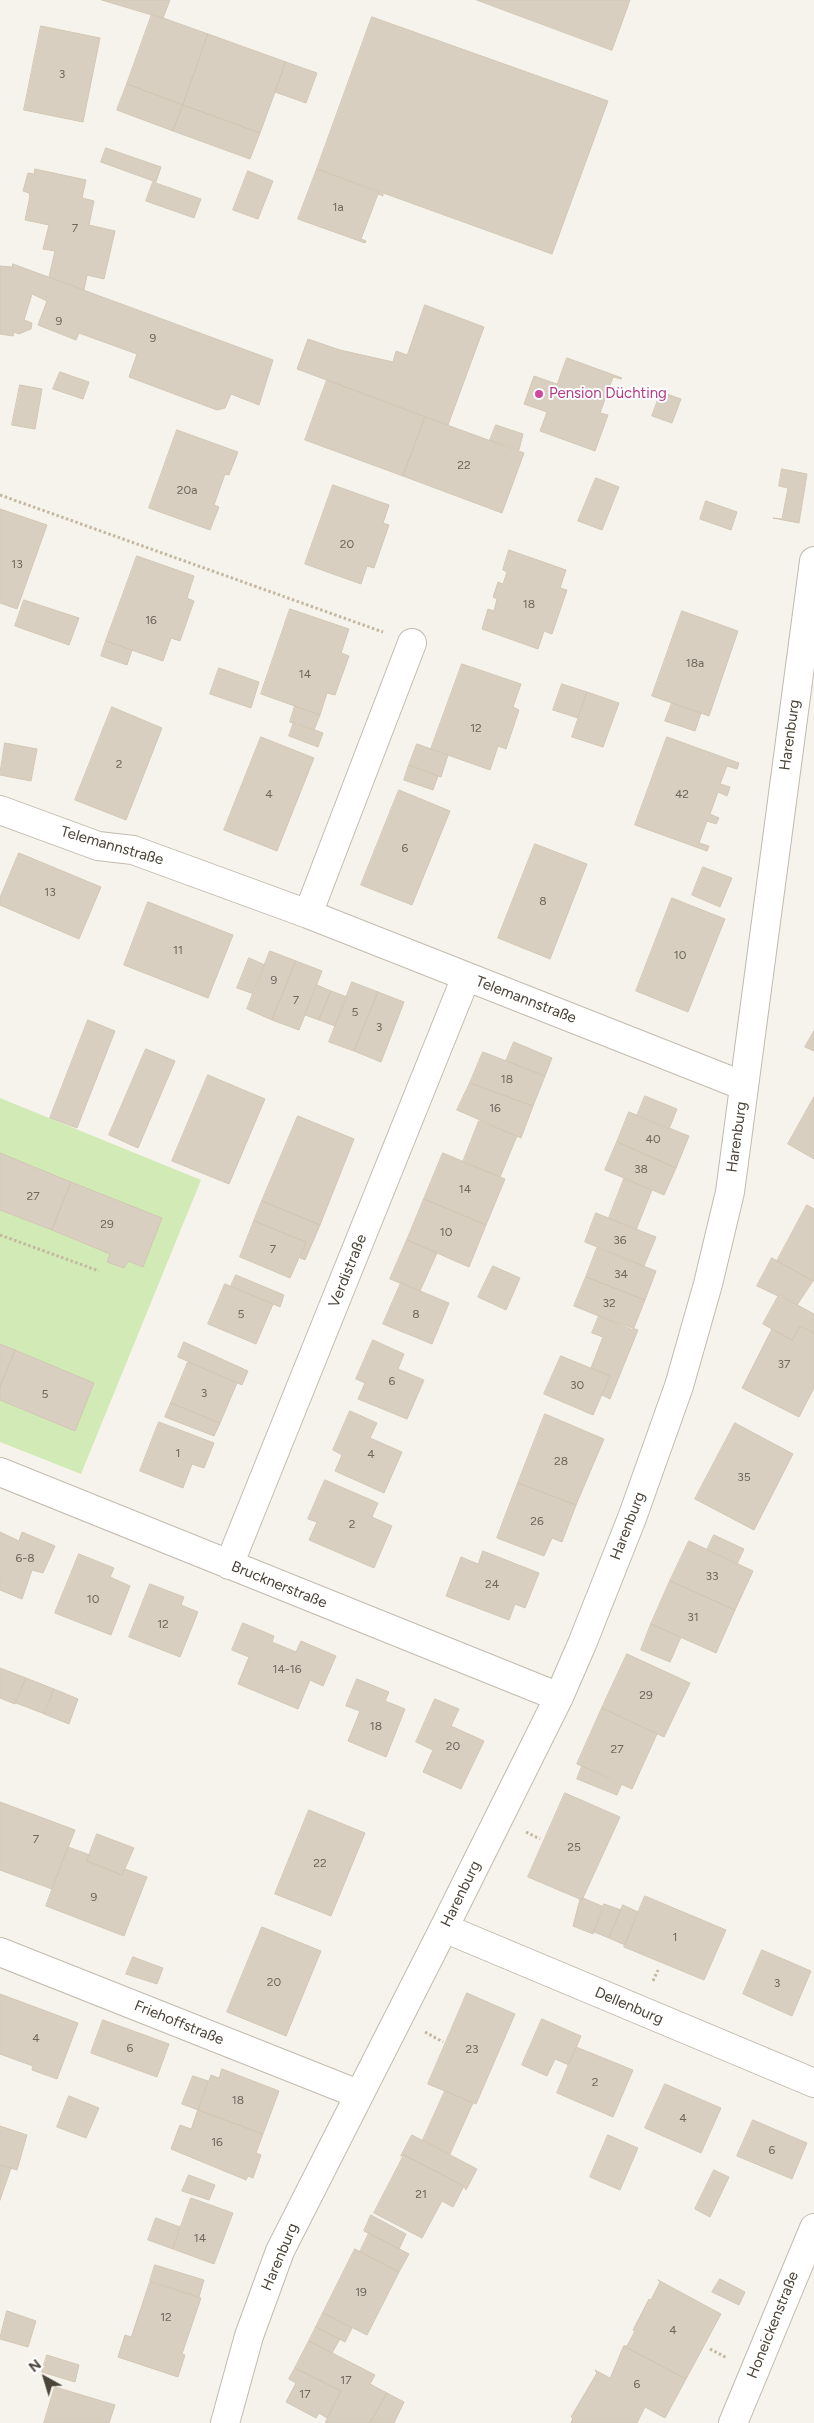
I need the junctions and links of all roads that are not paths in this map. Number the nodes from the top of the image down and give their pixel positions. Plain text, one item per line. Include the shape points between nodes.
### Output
1 (814, 561) edge
2 (412, 642) road end
3 (0, 810) edge
4 (308, 914) junction
5 (466, 977) junction
6 (744, 1086) junction
7 (0, 1472) edge
8 (228, 1565) junction
9 (559, 1697) junction
10 (444, 1928) junction
11 (0, 1952) edge
12 (814, 2084) edge
13 (358, 2094) junction
14 (814, 2228) edge
15 (225, 2423) edge
16 (733, 2423) edge

1 - 6 street, Harenburg
2 - 4 street
3 - 4 street, Telemannstraße via 98,846 133,850
4 - 5 street, Telemannstraße
5 - 6 street, Telemannstraße
5 - 8 street, Verdistraße
6 - 9 street, Harenburg via 730,1192 679,1386 632,1518
7 - 8 street, Brucknerstraße
8 - 9 street, Brucknerstraße
9 - 10 street, Harenburg
10 - 12 street, Dellenburg
10 - 13 street, Harenburg
11 - 13 street, Friehoffstraße
13 - 15 street, Harenburg via 280,2251 249,2336
14 - 16 street, Honeickenstraße

